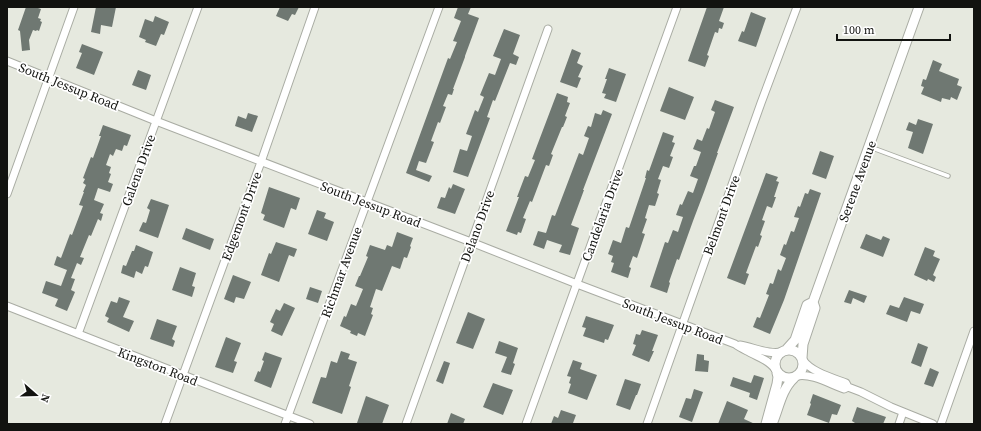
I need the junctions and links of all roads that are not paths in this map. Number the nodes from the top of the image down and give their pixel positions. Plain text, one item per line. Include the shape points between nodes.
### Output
1 (74, 7) edge
2 (198, 7) edge
3 (315, 7) edge
4 (439, 7) edge
5 (677, 7) edge
6 (797, 7) edge
7 (919, 7) edge
8 (548, 29) dead end
9 (7, 61) edge
10 (48, 78) junction
11 (156, 121) junction
12 (869, 146) junction
13 (261, 162) junction
14 (948, 176) dead end
15 (7, 194) edge
16 (366, 202) junction
17 (471, 242) junction
18 (577, 284) junction
19 (813, 302) junction
20 (7, 306) edge
21 (682, 325) junction
22 (974, 331) edge
23 (78, 334) junction
24 (735, 344) junction
25 (784, 351) junction
26 (802, 359) junction
27 (776, 371) junction
28 (182, 375) junction
29 (795, 377) junction
30 (848, 387) junction
31 (903, 412) junction
32 (288, 416) junction
33 (165, 424) edge
34 (285, 424) edge
35 (310, 424) edge
36 (406, 424) edge
37 (526, 424) edge
38 (647, 424) edge
39 (766, 424) edge
40 (772, 424) edge
41 (899, 424) edge
42 (933, 424) edge
43 (941, 424) edge

1 - 10 street
2 - 11 street, Galena Drive
3 - 13 street, Edgemont Drive
4 - 16 street, Richmar Avenue
5 - 18 street, Candelaria Drive
6 - 21 street, Belmont Drive
7 - 12 street, Serene Avenue
8 - 17 street, Delano Drive
9 - 10 street, South Jessup Road
10 - 11 street, South Jessup Road
10 - 15 street
11 - 13 street, South Jessup Road
11 - 23 street, Galena Drive
12 - 14 lane
12 - 19 street, Serene Avenue
13 - 16 street, South Jessup Road
13 - 28 street, Edgemont Drive
16 - 17 street, South Jessup Road
16 - 32 street, Richmar Avenue
17 - 18 street, South Jessup Road
17 - 36 street, Delano Drive
18 - 21 street, South Jessup Road
18 - 37 street, Candelaria Drive
19 - 25 street, Serene Avenue via 807,305 793,343
19 - 26 street via 815,308 802,344
20 - 23 street, Kingston Road
21 - 24 street, South Jessup Road
21 - 38 street, Belmont Drive
22 - 43 street
23 - 28 street, Kingston Road
24 - 25 street, South Jessup Road via 770,353
24 - 27 street, South Jessup Road via 767,360
25 - 26 street via 794,351
25 - 27 street via 776,357
26 - 29 street via 802,370
26 - 30 street via 807,366 846,383
27 - 29 street via 784,378
27 - 39 street via 777,384
28 - 32 street, Kingston Road
28 - 33 street, Edgemont Drive
29 - 30 street via 809,376 844,388
29 - 40 street via 781,397
30 - 31 street
31 - 41 street
31 - 42 street
32 - 34 street, Richmar Avenue
32 - 35 street, Kingston Road

